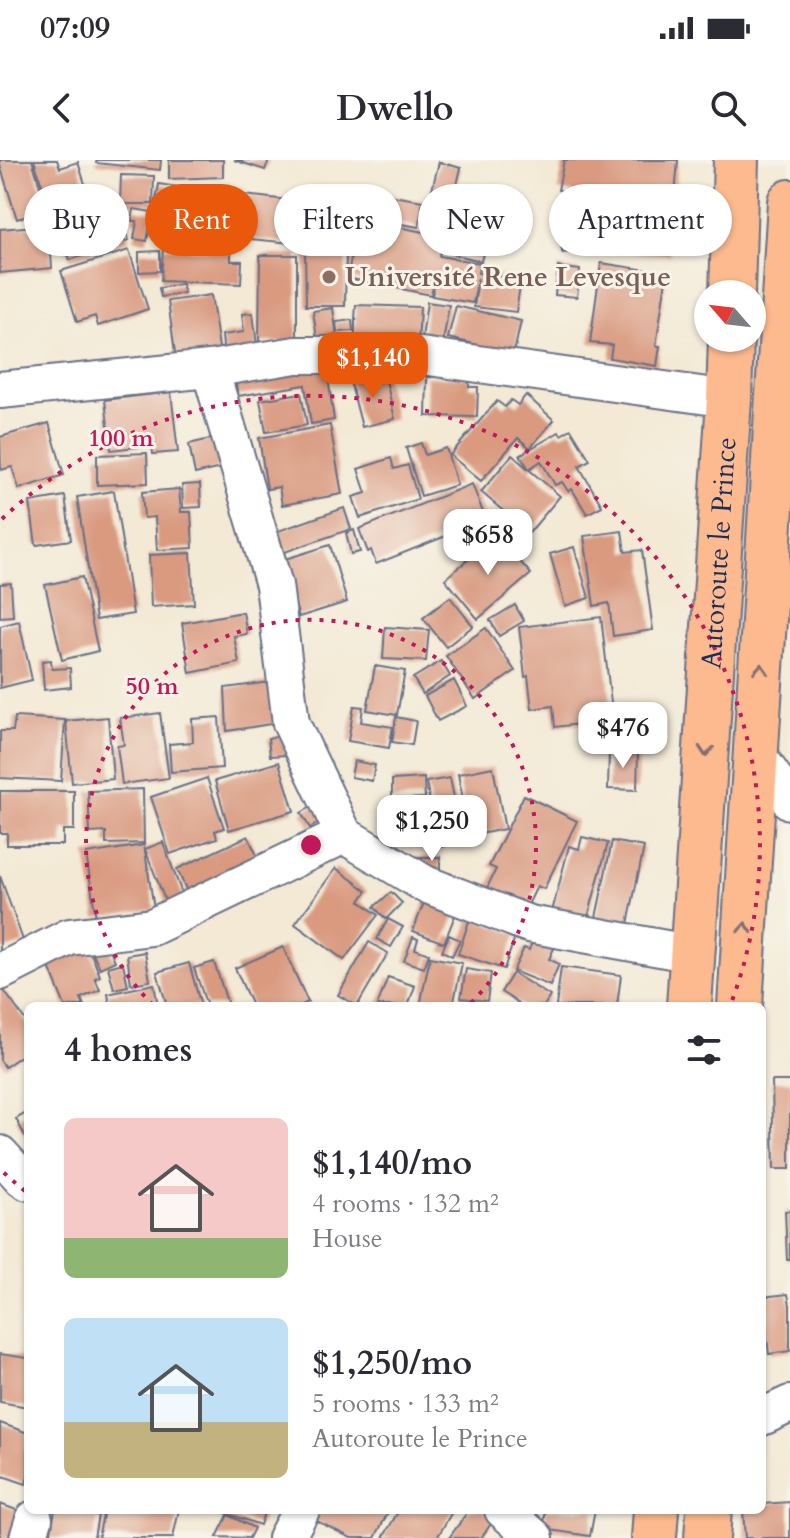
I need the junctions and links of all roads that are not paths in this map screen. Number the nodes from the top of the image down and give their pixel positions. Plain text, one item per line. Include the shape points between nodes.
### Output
1 (736, 160) edge
2 (790, 202) edge
3 (732, 280) edge
4 (731, 352) edge
5 (210, 369) junction
6 (0, 390) edge
7 (729, 399) junction
8 (756, 753) junction
9 (790, 801) edge
10 (344, 835) junction
11 (693, 954) junction
12 (0, 972) edge
13 (689, 1002) edge
14 (740, 1002) edge
15 (0, 1154) edge
16 (24, 1178) edge
17 (790, 1404) edge
18 (766, 1415) edge
19 (299, 1514) edge
20 (508, 1514) edge
21 (656, 1514) edge
22 (709, 1514) edge
23 (286, 1538) edge
24 (535, 1538) edge
25 (654, 1538) edge
26 (707, 1538) edge

1 - 3 main road
8 -> 2 main road, Autoroute le Prince
4 - 7 main road, Autoroute le Prince
5 - 6 street
5 - 7 street via 296,355 414,355
5 - 10 street via 274,585 291,723
7 -> 11 main road, Autoroute le Prince
8 - 9 street
14 -> 8 main road, Autoroute le Prince
10 - 11 street via 425,884 529,924
10 - 12 street via 152,927 69,937
11 - 13 main road, Autoroute le Prince
15 - 16 street
17 - 18 street
19 - 23 street
20 - 24 street
21 - 25 main road
22 - 26 main road

